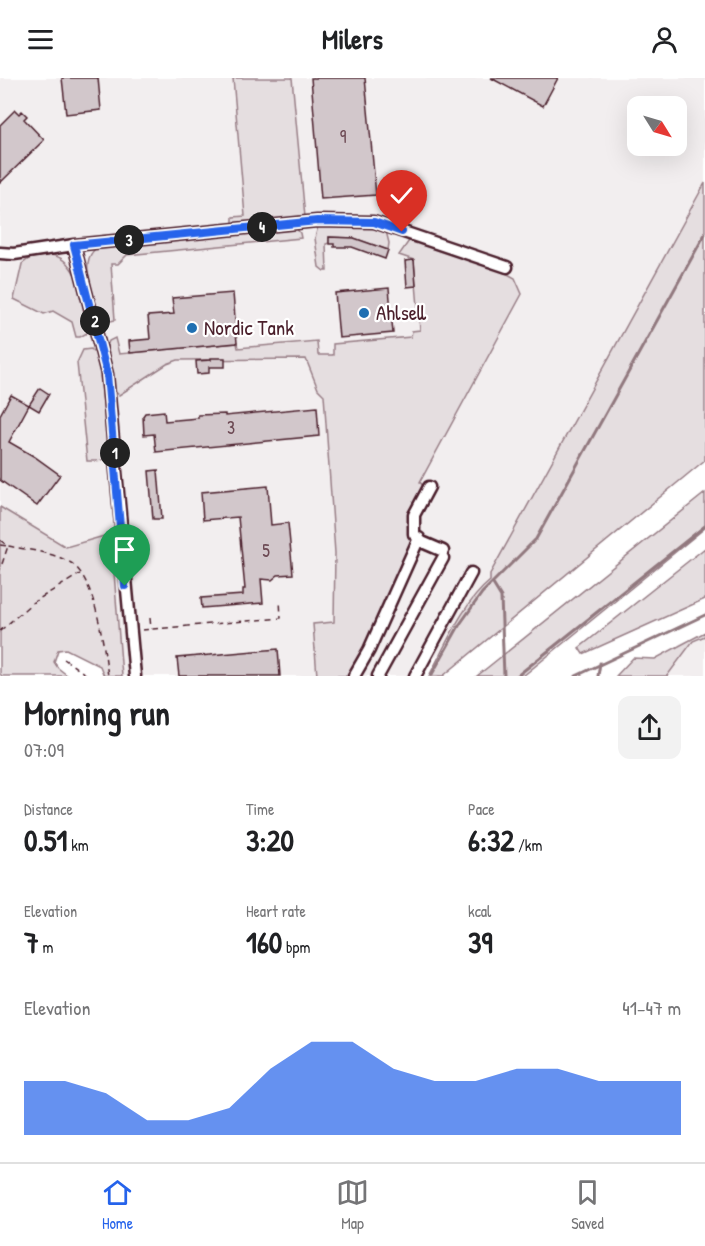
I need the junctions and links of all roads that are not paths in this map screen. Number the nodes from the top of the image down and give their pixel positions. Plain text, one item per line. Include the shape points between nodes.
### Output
1 (74, 245) junction
2 (0, 254) edge
3 (507, 267) dead end
4 (429, 487) dead end
5 (419, 538) junction
6 (471, 573) dead end
7 (135, 676) edge
8 (354, 676) edge
9 (378, 676) edge
10 (415, 676) edge

1 - 2 street
1 - 3 street via 317,221 374,222
1 - 7 street via 107,374
4 - 5 street via 414,515 414,534
5 - 8 street
5 - 9 street via 443,555
6 - 10 street

